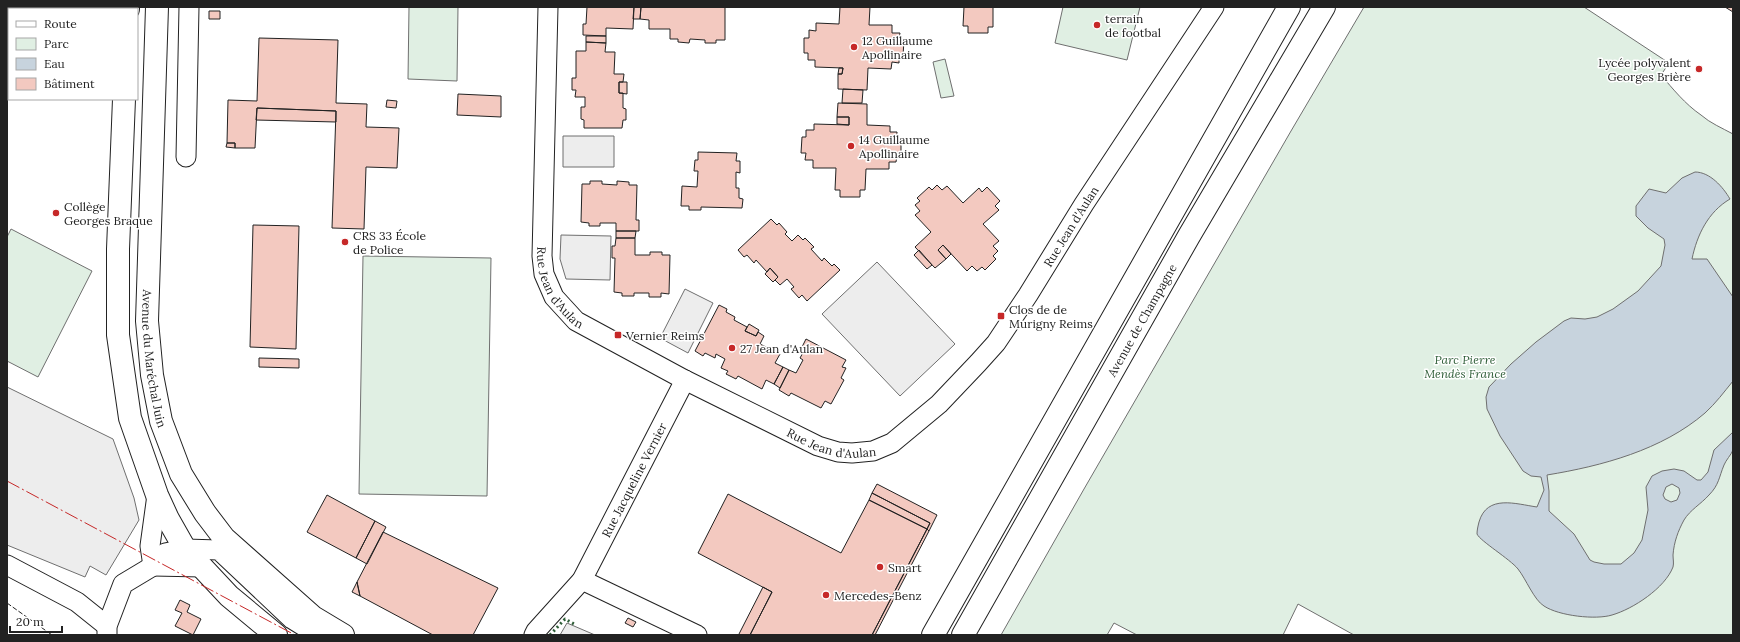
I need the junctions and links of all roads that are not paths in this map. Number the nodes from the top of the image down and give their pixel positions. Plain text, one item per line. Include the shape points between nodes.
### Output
1 (157, 7) edge
2 (189, 7) edge
3 (548, 7) edge
4 (1214, 7) edge
5 (1289, 7) edge
6 (1324, 7) edge
7 (124, 100) edge
8 (186, 157) dead end
9 (685, 380) junction
10 (157, 495) junction
11 (185, 548) junction
12 (7, 565) edge
13 (153, 566) junction
14 (202, 567) junction
15 (582, 580) junction
16 (107, 630) edge
17 (276, 635) edge
18 (318, 635) edge
19 (343, 635) edge
20 (534, 635) edge
21 (698, 635) edge
22 (932, 635) edge
23 (963, 635) edge

1 - 19 main road, Avenue du Maréchal Juin via 147,321 152,375 161,421 181,474 224,538 313,618
2 - 8 street
3 - 9 street, Rue Jean d'Aulan via 542,256 544,274 554,297 576,322
4 - 9 street, Rue Jean d'Aulan via 996,342 939,404 892,443 872,451 852,453 818,446
5 - 22 main road
6 - 23 main road, Avenue de Champagne via 1193,229
7 - 10 main road via 118,249 118,335 130,418
9 - 15 street, Rue Jacqueline Vernier
10 - 11 main road
10 - 13 street via 150,546
11 - 13 street via 165,553
11 - 14 main road
11 - 18 street via 219,550 292,619
12 - 16 street via 76,602
13 - 14 street
13 - 16 street via 123,584
14 - 17 main road via 229,596
15 - 20 street, Rue Jacqueline Vernier
15 - 21 street

